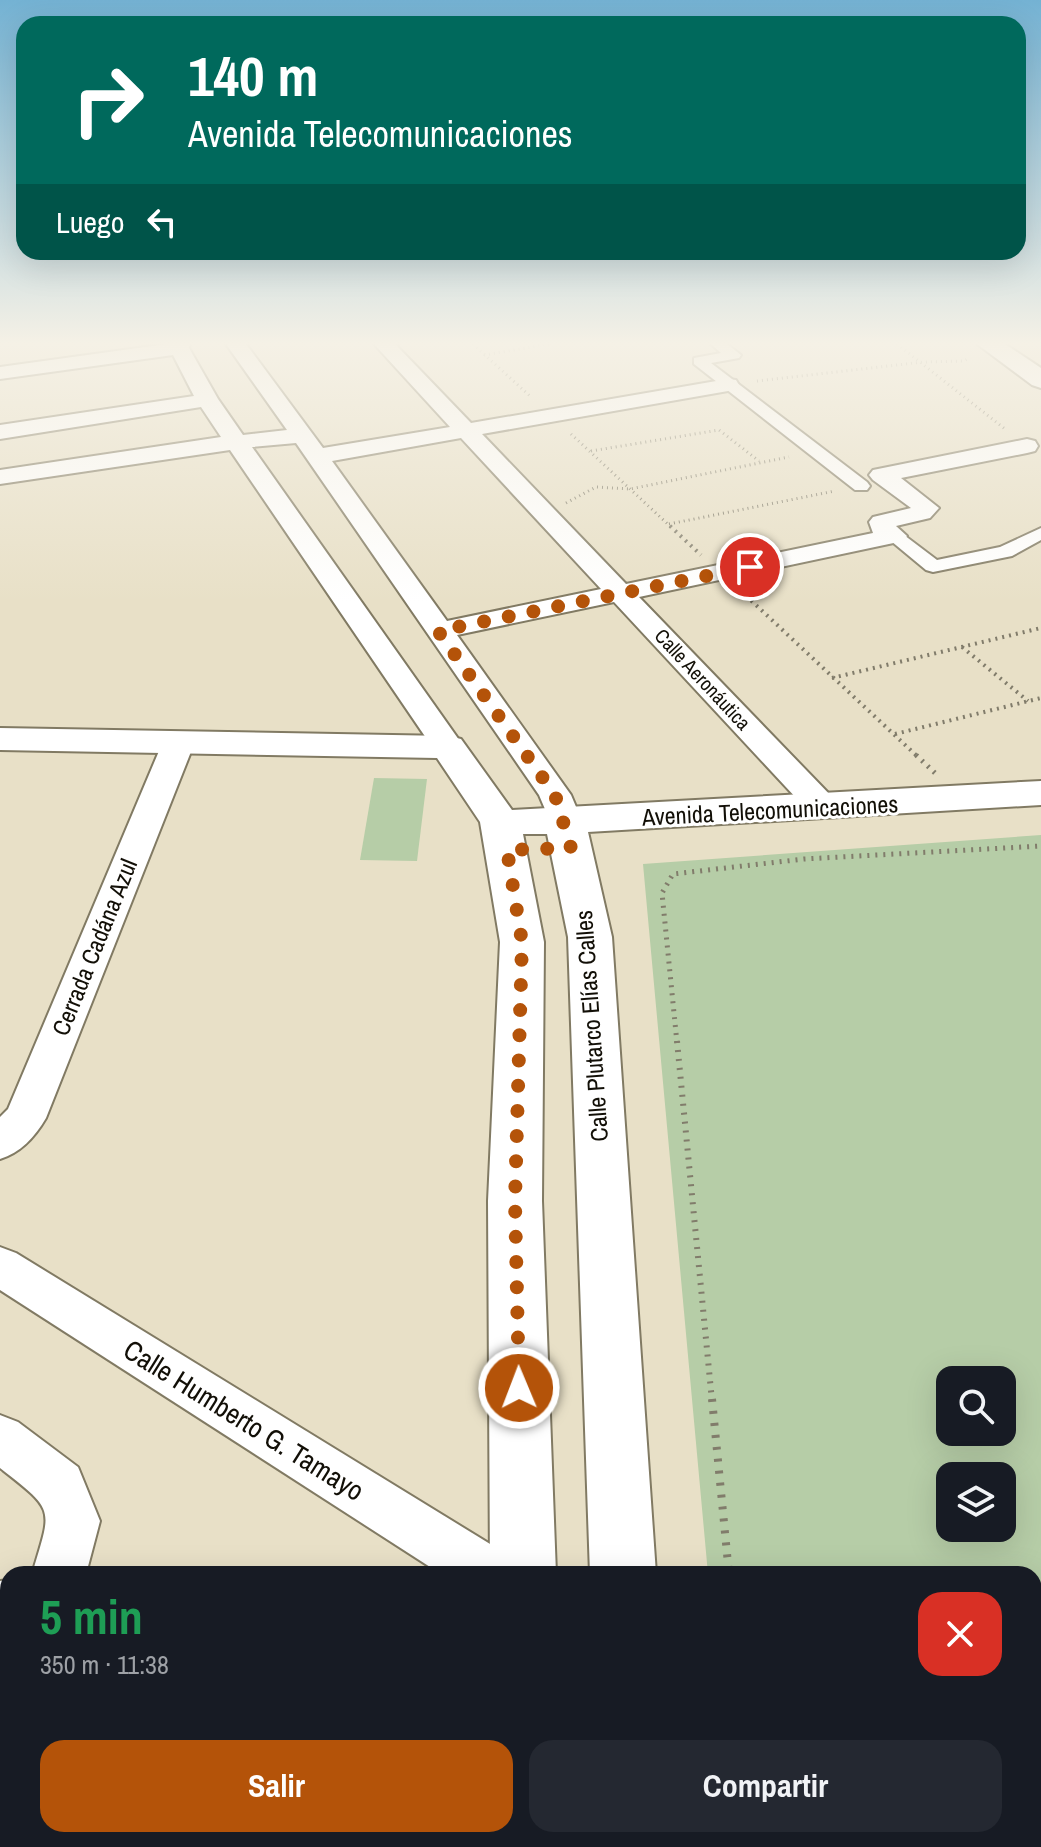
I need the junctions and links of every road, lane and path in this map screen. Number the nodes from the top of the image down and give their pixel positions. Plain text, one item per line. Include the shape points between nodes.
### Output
1 (229, 430) edge
2 (299, 430) edge
3 (456, 430) edge
4 (468, 430) edge
5 (718, 430) edge
6 (719, 430) edge
7 (781, 430) edge
8 (1007, 430) edge
9 (239, 443) junction
10 (311, 446) junction
11 (1027, 446) joint
12 (591, 451) dead end
13 (817, 452) junction
14 (760, 462) junction
15 (0, 477) edge
16 (861, 486) joint
17 (546, 513) junction
18 (668, 524) dead end
19 (1041, 533) edge
20 (894, 536) junction
21 (623, 594) junction
22 (1041, 628) edge
23 (438, 631) junction
24 (961, 647) junction
25 (832, 678) dead end
26 (1041, 698) edge
27 (1028, 701) junction
28 (895, 734) dead end
29 (0, 739) edge
30 (178, 744) junction
31 (448, 747) junction
32 (1041, 793) edge
33 (823, 807) junction
34 (1041, 816) edge
35 (568, 834) junction
36 (503, 836) junction
37 (1041, 846) edge
38 (0, 1143) edge
39 (0, 1266) edge
40 (0, 1438) edge
41 (61, 1566) edge
42 (476, 1566) edge
43 (523, 1566) edge
44 (623, 1566) edge
45 (728, 1566) edge

1 - 9 street
2 - 10 street, Calle Plutarco Elías Calles
3 - 10 street
4 - 17 street, Calle Aeronáutica
5 - 12 path
6 - 14 path
7 - 13 street
8 - 11 path
9 - 10 street
9 - 15 street
9 - 31 street
10 - 23 street, Calle Plutarco Elías Calles
11 - 20 street via 881,475 927,508 882,522
13 - 14 path
13 - 16 street
14 - 17 path via 630,489 596,487
16 - 18 path
17 - 21 street, Calle Aeronáutica
19 - 20 street via 1005,552 933,566
20 - 21 street
21 - 23 street
21 - 33 street, Calle Aeronáutica
22 - 24 path
23 - 35 street, Calle Plutarco Elías Calles via 555,795
24 - 25 path
24 - 27 path
26 - 27 path
27 - 28 path
29 - 30 street
30 - 31 street
30 - 38 street, Cerrada Cadána Azul via 25,1118
31 - 36 street
32 - 33 street, Avenida Telecomunicaciones
33 - 35 street, Avenida Telecomunicaciones
34 - 35 street, Avenida Telecomunicaciones
35 - 36 street, Avenida Telecomunicaciones
35 - 44 street, Calle Plutarco Elías Calles via 590,937
36 - 43 street via 522,942 515,1201
37 - 45 path via 804,859 673,874 662,893
39 - 42 street, Calle Humberto G. Tamayo
40 - 41 street via 60,1484 74,1521

